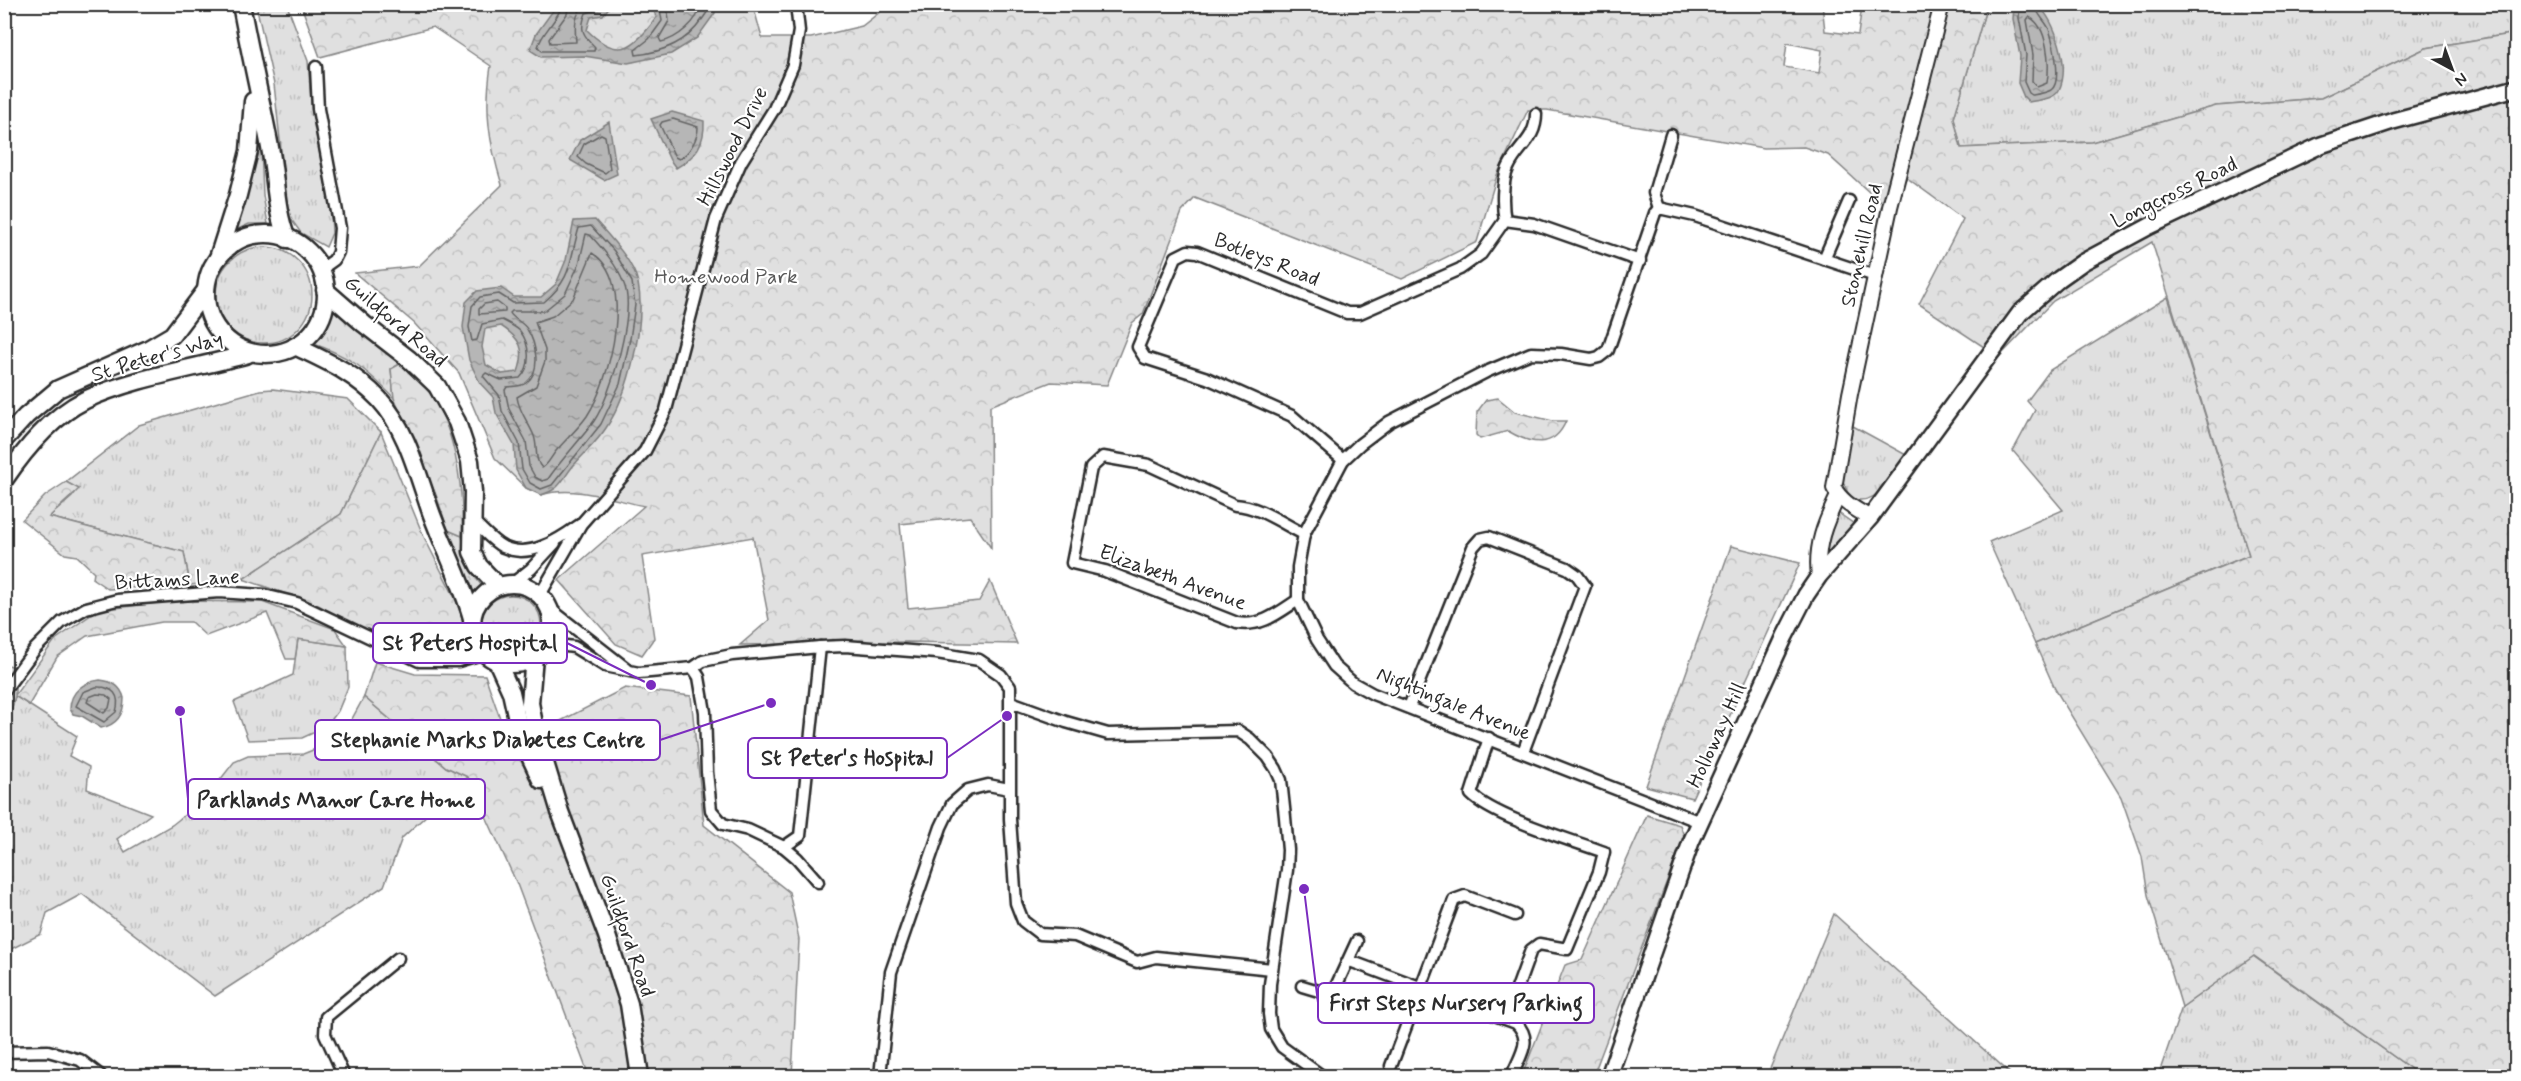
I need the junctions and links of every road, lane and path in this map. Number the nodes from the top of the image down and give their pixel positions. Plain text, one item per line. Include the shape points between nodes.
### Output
1 (242, 4) edge
2 (796, 4) edge
3 (1942, 4) edge
4 (316, 67) dead end
5 (254, 79) junction
6 (2517, 88) edge
7 (1536, 114) dead end
8 (1671, 135) dead end
9 (1849, 201) dead end
10 (1659, 208) junction
11 (1505, 220) junction
12 (287, 239) junction
13 (218, 258) junction
14 (1824, 259) junction
15 (1640, 261) junction
16 (320, 270) junction
17 (1875, 276) junction
18 (206, 290) junction
19 (325, 290) junction
20 (295, 346) junction
21 (248, 354) junction
22 (4, 440) edge
23 (1925, 445) joint
24 (1343, 460) junction
25 (4, 480) edge
26 (1838, 496) junction
27 (1870, 518) junction
28 (474, 522) junction
29 (581, 524) junction
30 (1304, 534) junction
31 (559, 540) junction
32 (1819, 576) junction
33 (505, 585) junction
34 (1298, 600) junction
35 (545, 602) junction
36 (473, 625) junction
37 (820, 647) junction
38 (540, 652) junction
39 (491, 657) junction
40 (446, 661) junction
41 (693, 668) junction
42 (627, 669) junction
43 (4, 691) edge
44 (1011, 702) junction
45 (1408, 707) junction
46 (1489, 738) junction
47 (1523, 752) junction
48 (1009, 789) junction
49 (560, 812) junction
50 (1700, 822) junction
51 (784, 847) junction
52 (818, 882) dead end
53 (1515, 915) dead end
54 (1357, 941) dead end
55 (398, 958) dead end
56 (1350, 961) junction
57 (1272, 969) junction
58 (1302, 986) dead end
59 (1420, 987) junction
60 (1506, 1019) junction
61 (4, 1052) edge
62 (1391, 1066) dead end
63 (101, 1077) edge
64 (344, 1077) edge
65 (640, 1077) edge
66 (880, 1077) edge
67 (1322, 1077) edge
68 (1512, 1077) edge
69 (1609, 1077) edge

1 - 5 main road
2 - 29 street, Hillswood Drive via 799,31 793,65 774,109 741,162 716,219 666,411 645,451
3 - 17 street, Stonehill Road
4 - 16 street via 318,109 340,228 338,252
5 - 12 main road
5 - 13 main road via 251,142
6 - 23 main road, Longcross Road via 2321,145 2083,262 2020,313
7 - 11 street via 1534,133 1508,168
8 - 10 street via 1654,193
9 - 14 street
10 - 14 street
10 - 15 street, Nightingale Avenue
11 - 15 street via 1534,224
11 - 24 street, Botleys Road via 1481,254 1460,269 1360,313 1347,313 1197,252 1182,253 1172,263 1138,347 1145,358 1208,378 1292,416
12 - 13 main road via 272,235 248,237
12 - 16 main road via 303,248
13 - 18 main road
14 - 17 street
15 - 24 street, Nightingale Avenue via 1608,350 1599,357 1531,353 1389,422
16 - 19 main road
17 - 26 street, Stonehill Road via 1834,488
18 - 21 main road via 218,331
18 - 22 main road, St Peter's Way via 172,334 148,349 58,389
19 - 20 main road via 321,316 306,339
19 - 28 main road, Guildford Road via 409,358 437,387 457,422 470,461
20 - 21 main road via 275,353
20 - 36 main road via 343,368 381,401 412,457 465,592
21 - 25 main road, St Peter's Way via 131,384 84,401 31,443
23 - 27 main road, Holloway Hill
24 - 30 street, Nightingale Avenue
26 - 27 street
26 - 32 street, Stonehill Road via 1819,538
27 - 32 main road, Holloway Hill
28 - 31 street, Hillswood Drive via 502,546 516,550
28 - 33 main road, Guildford Road via 472,552 479,566
29 - 31 street, Hillswood Drive
29 - 35 street, Hillswood Drive
30 - 34 street, Nightingale Avenue
30 - 34 street, Elizabeth Avenue via 1149,465 1103,457 1091,468 1072,563 1105,571 1237,623 1262,622
31 - 33 street, Hillswood Drive via 531,569
32 - 50 main road, Holloway Hill via 1785,636
33 - 35 main road via 522,585
33 - 36 main road via 488,591 479,601
34 - 45 street, Nightingale Avenue via 1317,640 1342,675 1388,701
35 - 38 main road via 551,632
35 - 42 street
36 - 39 main road via 481,649
36 - 40 street
37 - 41 street via 732,655 703,661
37 - 44 street via 937,653 979,660 1001,675 1010,687
37 - 51 street via 800,836
38 - 39 main road via 522,663 510,664
38 - 42 street via 566,645 605,666
38 - 49 main road, Guildford Road via 531,680 531,714
39 - 40 street, Bittams Lane
39 - 49 main road, Guildford Road via 510,692 527,752
40 - 43 street, Bittams Lane via 429,663 406,657 297,603 219,592 117,600 86,608 62,622 35,649
41 - 42 street via 651,672
41 - 51 street via 699,677 705,712 711,810 723,824 748,830
44 - 48 street
44 - 57 street via 1108,734 1238,731 1268,757 1281,780 1288,850
45 - 46 street, Nightingale Avenue
45 - 47 street via 1473,547 1480,539 1489,537 1567,568 1586,586
46 - 47 street, Nightingale Avenue
46 - 60 street via 1471,794 1477,800 1604,852 1566,949 1539,944 1531,950
47 - 50 street, Nightingale Avenue
48 - 57 street via 1016,903 1023,921 1040,934 1075,936 1137,962 1156,957
48 - 66 street via 988,785 968,790 952,804 941,827 891,972
49 - 65 main road, Guildford Road via 629,1004
50 - 69 main road, Holloway Hill
51 - 52 street
53 - 59 street via 1465,896 1454,900
54 - 56 street
55 - 64 street via 326,1017 325,1034
56 - 58 street via 1332,996
56 - 59 street
57 - 67 street via 1269,1014 1275,1039
59 - 60 street
59 - 62 street
60 - 68 street via 1525,1032 1526,1040
61 - 63 street via 48,1051 80,1060

